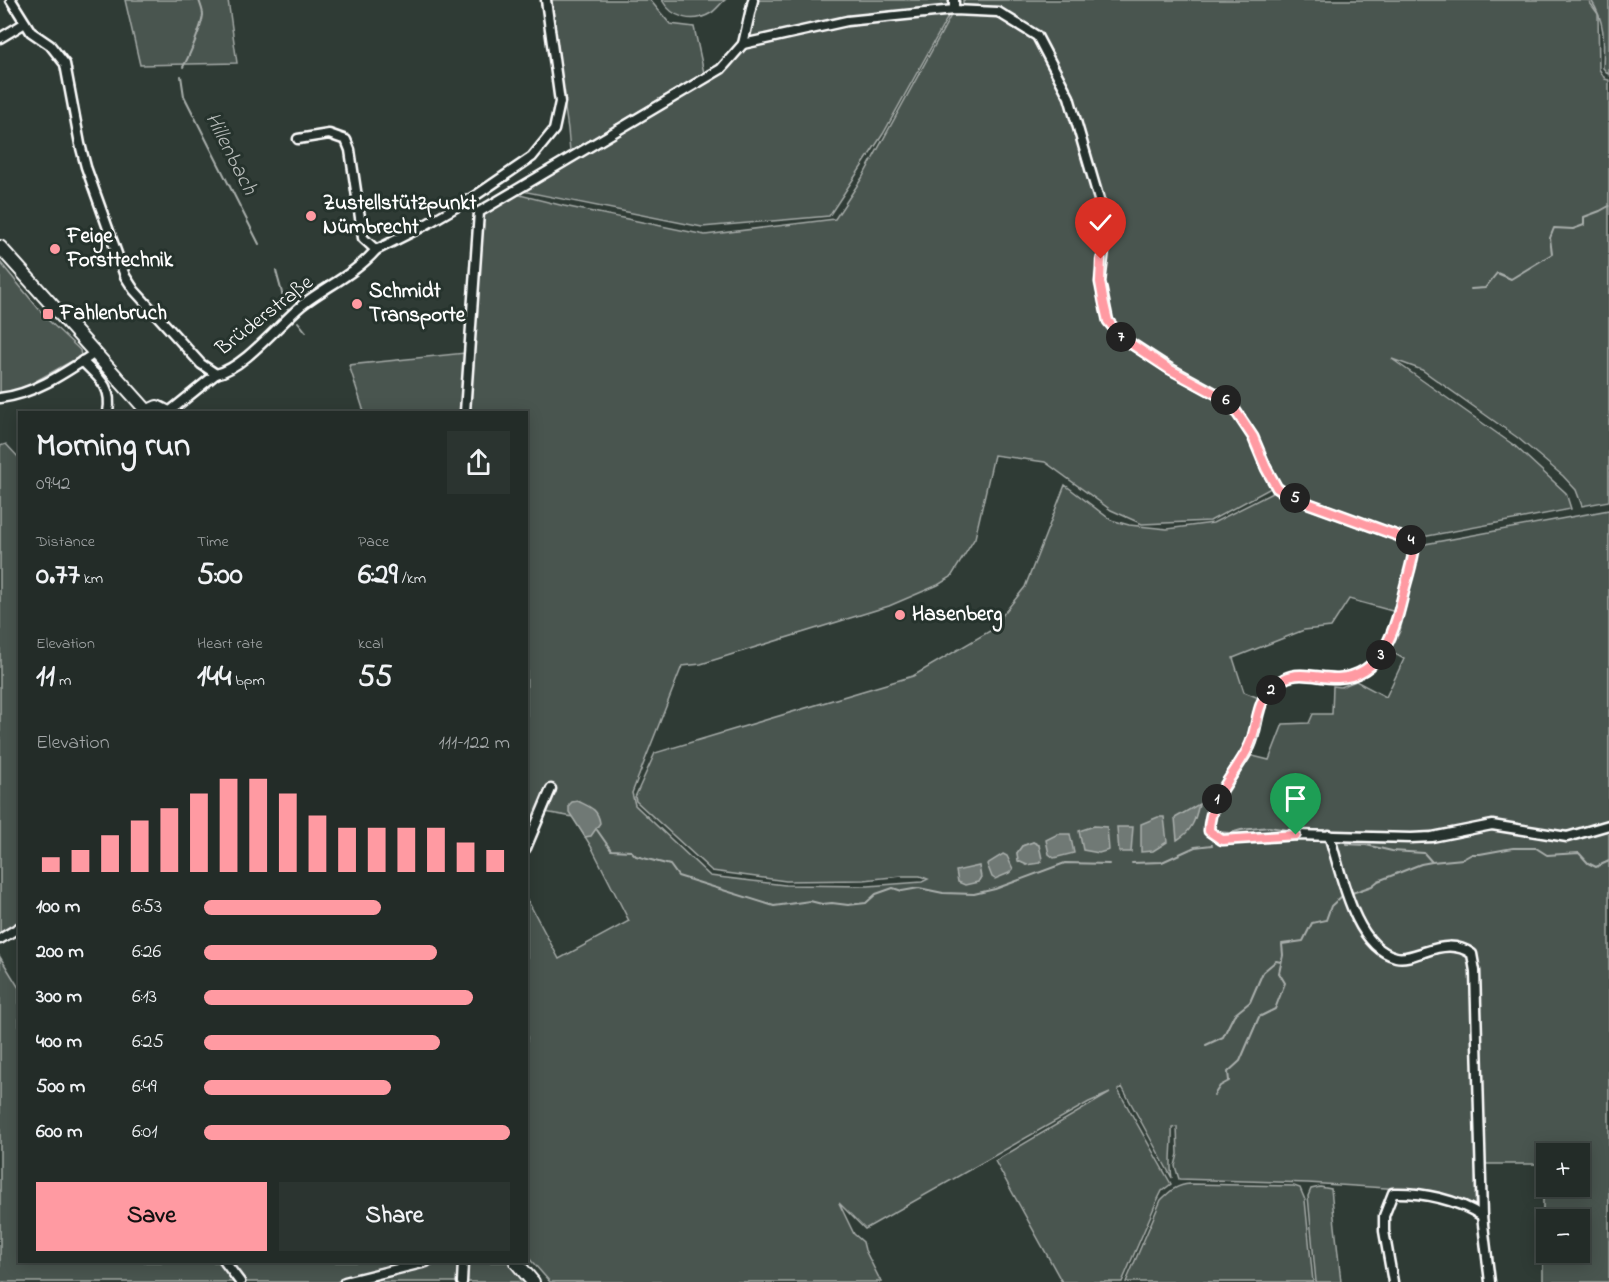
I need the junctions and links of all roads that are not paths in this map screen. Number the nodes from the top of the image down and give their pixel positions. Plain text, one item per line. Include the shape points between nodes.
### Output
1 (11, 0) edge
2 (546, 0) edge
3 (753, 0) edge
4 (954, 0) edge
5 (954, 10) junction
6 (25, 23) junction
7 (0, 38) edge
8 (743, 44) junction
9 (298, 139) dead end
10 (0, 247) edge
11 (376, 250) junction
12 (94, 353) junction
13 (82, 361) junction
14 (216, 374) junction
15 (0, 398) edge
16 (108, 411) edge
17 (146, 411) edge
18 (150, 411) edge
19 (165, 411) edge
20 (169, 411) edge
21 (465, 411) edge
22 (551, 789) dead end
23 (1609, 825) edge
24 (1329, 835) junction
25 (528, 843) edge
26 (18, 928) edge
27 (0, 939) edge
28 (1482, 1216) junction
29 (226, 1263) edge
30 (422, 1263) edge
31 (463, 1263) edge
32 (517, 1263) edge
33 (240, 1282) edge
34 (345, 1282) edge
35 (462, 1282) edge
36 (533, 1282) edge
37 (1393, 1282) edge
38 (1490, 1282) edge

1 - 6 street, Brüderstraße
2 - 11 street, Brüderstraße via 560,102 554,130 532,157 475,196
3 - 8 street
4 - 5 street
5 - 8 street via 847,21
5 - 24 street via 998,12 1037,36 1069,97 1107,227 1100,282 1104,304 1108,321 1121,337 1169,369 1229,401 1253,437 1277,488 1291,497 1415,542 1397,620 1385,650 1365,671 1352,676 1303,675 1286,677 1274,685 1263,699 1250,745 1224,786 1209,822 1209,831 1222,840
6 - 7 street
6 - 14 street, Brüderstraße via 65,64 80,144 125,276 201,364
8 - 21 street via 721,69 479,212
9 - 11 street via 328,134 346,140 363,238
10 - 12 main road
11 - 14 street, Brüderstraße via 363,264 304,304 227,372
12 - 13 street
12 - 17 main road
13 - 15 street via 17,396
13 - 16 street via 107,388 111,400
14 - 20 street
18 - 19 main road
22 - 25 street
23 - 24 street via 1568,837 1492,825 1421,838
24 - 28 street via 1354,913 1374,945 1398,958 1443,947 1464,948 1472,954
26 - 27 street
28 - 37 street via 1436,1198 1393,1193 1384,1216
28 - 38 street
29 - 33 street
30 - 34 street
31 - 35 street
32 - 36 main road

